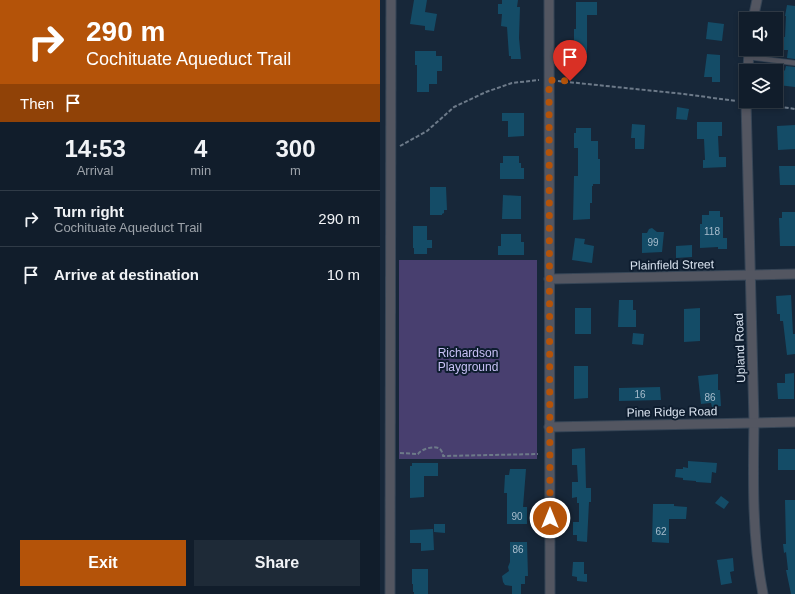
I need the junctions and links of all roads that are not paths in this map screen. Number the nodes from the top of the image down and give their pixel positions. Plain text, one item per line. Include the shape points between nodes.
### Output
1 (391, 0) edge
2 (549, 0) edge
3 (757, 0) edge
4 (754, 12) edge
5 (764, 56) edge
6 (795, 62) edge
7 (746, 108) edge
8 (795, 274) edge
9 (750, 275) junction
10 (549, 279) junction
11 (754, 422) junction
12 (795, 422) edge
13 (549, 427) junction
14 (390, 594) edge
15 (550, 594) edge
16 (763, 594) edge

1 - 14 street
2 - 10 street
3 - 4 street
5 - 6 lane
7 - 9 street, Upland Road
8 - 9 street, Plainfield Street
9 - 10 street, Plainfield Street
9 - 11 street, Upland Road
10 - 13 street
11 - 12 street, Pine Ridge Road
11 - 13 street, Pine Ridge Road
11 - 16 street, Upland Road via 756,548
13 - 15 street

